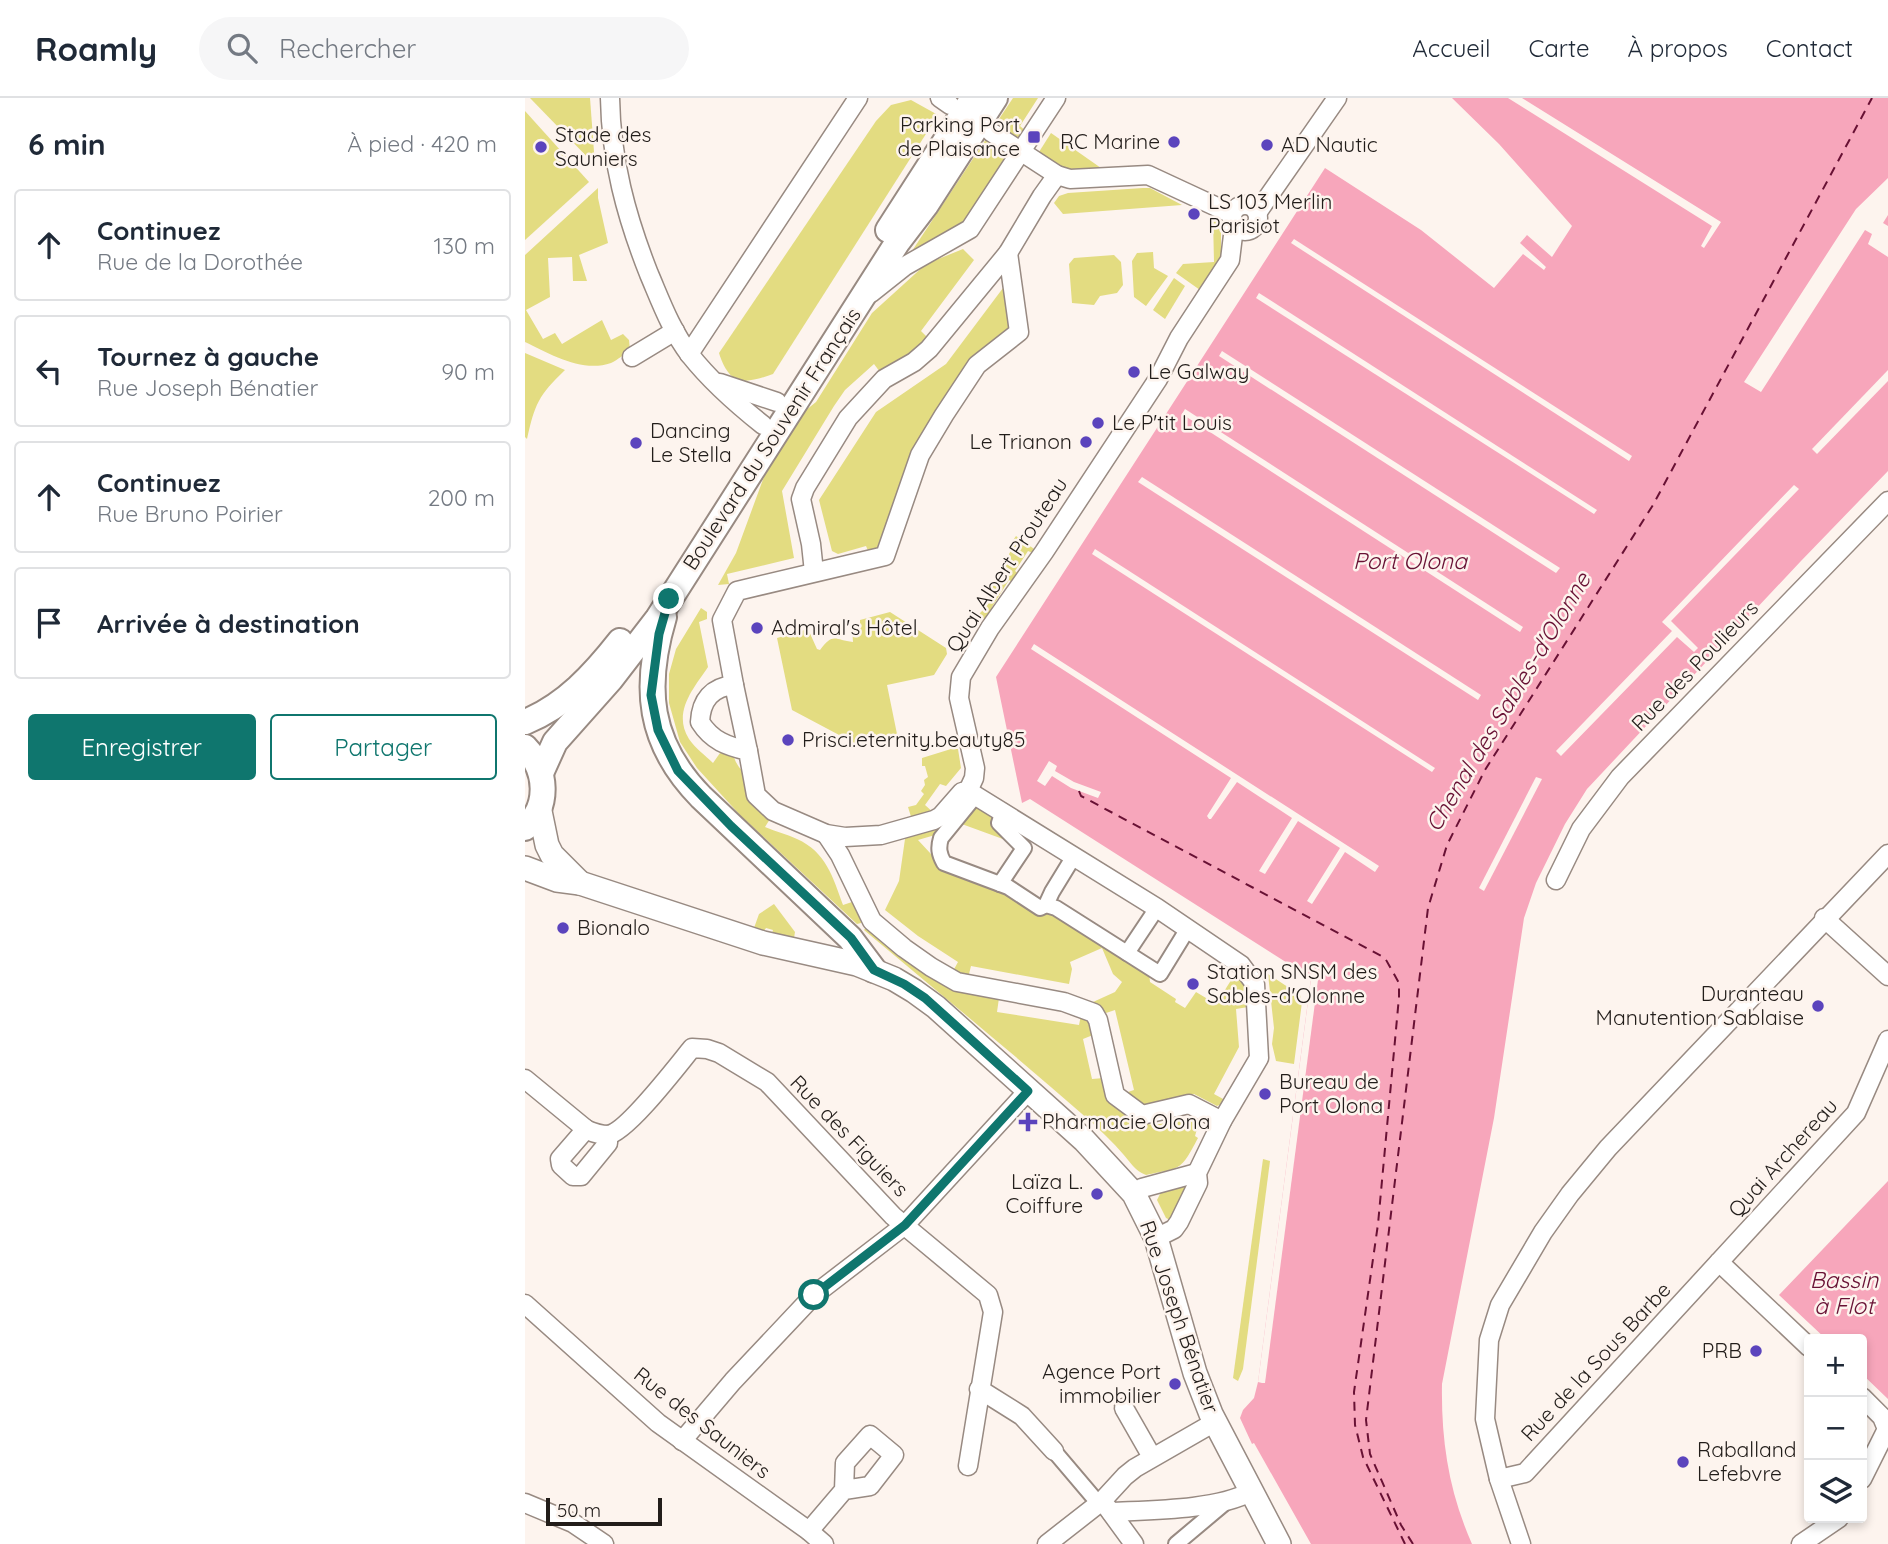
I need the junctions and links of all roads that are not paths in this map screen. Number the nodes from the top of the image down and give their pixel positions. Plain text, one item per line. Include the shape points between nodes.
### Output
1 (610, 98) edge
2 (858, 98) edge
3 (974, 98) edge
4 (995, 98) edge
5 (1056, 98) edge
6 (1337, 98) edge
7 (991, 132) dead end
8 (1023, 152) junction
9 (1057, 175) junction
10 (1233, 221) junction
11 (1009, 253) junction
12 (856, 307) junction
13 (675, 331) junction
14 (689, 354) junction
15 (632, 357) dead end
16 (717, 382) junction
17 (777, 402) junction
18 (763, 425) junction
19 (1888, 501) edge
20 (814, 572) junction
21 (669, 599) junction
22 (734, 685) junction
23 (525, 722) edge
24 (525, 747) edge
25 (748, 751) junction
26 (541, 773) junction
27 (972, 793) junction
28 (1003, 811) junction
29 (532, 820) edge
30 (826, 834) junction
31 (1888, 854) edge
32 (1074, 856) junction
33 (525, 868) edge
34 (1556, 880) dead end
35 (580, 883) junction
36 (1000, 884) junction
37 (1047, 905) junction
38 (1157, 908) junction
39 (1824, 918) junction
40 (1187, 930) junction
41 (1127, 953) junction
42 (874, 970) junction
43 (1888, 976) edge
44 (1888, 1040) edge
45 (525, 1079) edge
46 (1028, 1091) junction
47 (1222, 1121) junction
48 (586, 1129) junction
49 (608, 1135) junction
50 (1197, 1173) junction
51 (1133, 1194) junction
52 (905, 1225) junction
53 (1156, 1238) junction
54 (1719, 1262) junction
55 (525, 1304) edge
56 (1804, 1342) edge
57 (979, 1389) junction
58 (1867, 1402) edge
59 (1124, 1408) dead end
60 (1215, 1422) junction
61 (682, 1441) junction
62 (1054, 1451) joint
63 (1152, 1457) junction
64 (968, 1466) dead end
65 (1867, 1469) edge
66 (1499, 1479) junction
67 (844, 1490) dead end
68 (1250, 1492) junction
69 (1227, 1500) junction
70 (525, 1503) edge
71 (1104, 1506) junction
72 (1832, 1523) edge
73 (809, 1531) junction
74 (604, 1544) edge
75 (824, 1544) edge
76 (1047, 1544) edge
77 (1134, 1544) edge
78 (1176, 1544) edge
79 (1278, 1544) edge
80 (1521, 1544) edge
81 (1801, 1544) edge

1 - 13 street via 624,204 636,244
2 - 14 street
3 - 17 main road, Boulevard du Souvenir Français
4 - 12 main road, Boulevard du Souvenir Français
5 - 8 street
6 - 10 street via 1257,213 1257,223 1242,232
7 - 8 street
8 - 9 street
8 - 12 street via 970,229 905,266
9 - 10 street via 1070,179 1148,175
9 - 11 street
10 - 27 street, Quai Albert Prouteau via 1230,260 1158,379 961,677 959,698 975,768
11 - 20 street via 929,349 884,379 848,418 805,488 801,499
11 - 20 street via 1019,332 977,365 920,455 885,556
12 - 21 main road, Boulevard du Souvenir Français
13 - 14 street
13 - 15 street
14 - 16 street
16 - 17 street
16 - 18 street
17 - 18 main road, Boulevard du Souvenir Français
18 - 23 main road, Boulevard du Souvenir Français via 632,626 602,664 567,698
19 - 34 street, Rue des Poulieurs via 1620,777 1581,829
20 - 22 street via 737,592 722,620
21 - 26 main road, Boulevard du Souvenir Français via 625,663 555,742
21 - 42 main road via 651,695 658,730 671,760 701,797 851,938
22 - 25 street
22 - 25 street via 708,696 700,722 715,739
24 - 26 main road
25 - 30 street via 756,795 773,811
26 - 29 main road via 543,787
27 - 28 street
27 - 30 street via 963,792 941,816 889,834 854,838
27 - 36 street via 941,838 939,855 950,866
28 - 32 street
28 - 36 street via 999,823 1024,848
29 - 35 street, Rue Joseph Bénatier via 552,855
30 - 47 street via 870,918 904,948 957,982 1089,1010 1098,1020 1115,1095 1128,1106 1142,1115 1188,1104
31 - 39 street
32 - 37 street
32 - 38 street
33 - 35 street, Rue Joseph Bénatier
35 - 42 street, Rue Joseph Bénatier via 763,943
36 - 37 street via 1040,908
37 - 41 street
38 - 40 street
38 - 41 street
39 - 43 street
39 - 66 street via 1608,1148 1543,1232 1500,1305 1489,1340 1485,1393 1485,1419
40 - 41 street via 1160,974
40 - 47 street via 1241,965 1257,990 1259,1058
42 - 46 street, Rue Joseph Bénatier via 925,998
44 - 54 street, Quai Archereau via 1856,1113
45 - 48 street
46 - 51 street, Rue Joseph Bénatier via 1084,1140
46 - 52 street
47 - 50 street
48 - 49 street
48 - 49 street, Rue des Figuiers via 560,1159 573,1176 581,1176 608,1143
49 - 52 street, Rue des Figuiers via 625,1127 692,1048 707,1049 767,1082
50 - 51 street
50 - 53 street via 1198,1183 1179,1222
51 - 53 street, Rue Joseph Bénatier
52 - 57 street, Rue des Figuiers via 988,1295 993,1312
52 - 61 street via 814,1295
53 - 60 street, Rue Joseph Bénatier via 1195,1373
54 - 56 street
54 - 66 street, Rue de la Sous Barbe via 1525,1473
55 - 61 street, Rue des Sauniers
57 - 62 street via 1022,1416
57 - 64 street, Rue des Figuiers
58 - 65 street via 1887,1429
59 - 63 street
60 - 63 street
60 - 68 street, Rue Joseph Bénatier
61 - 73 street, Rue des Sauniers
62 - 71 street
63 - 71 street via 1125,1476
66 - 80 street
67 - 73 street
68 - 69 street
68 - 79 street, Rue Joseph Bénatier
69 - 71 street
69 - 78 street
70 - 74 street via 573,1523
71 - 76 street
71 - 77 street
72 - 81 street
73 - 75 street, Rue des Sauniers

